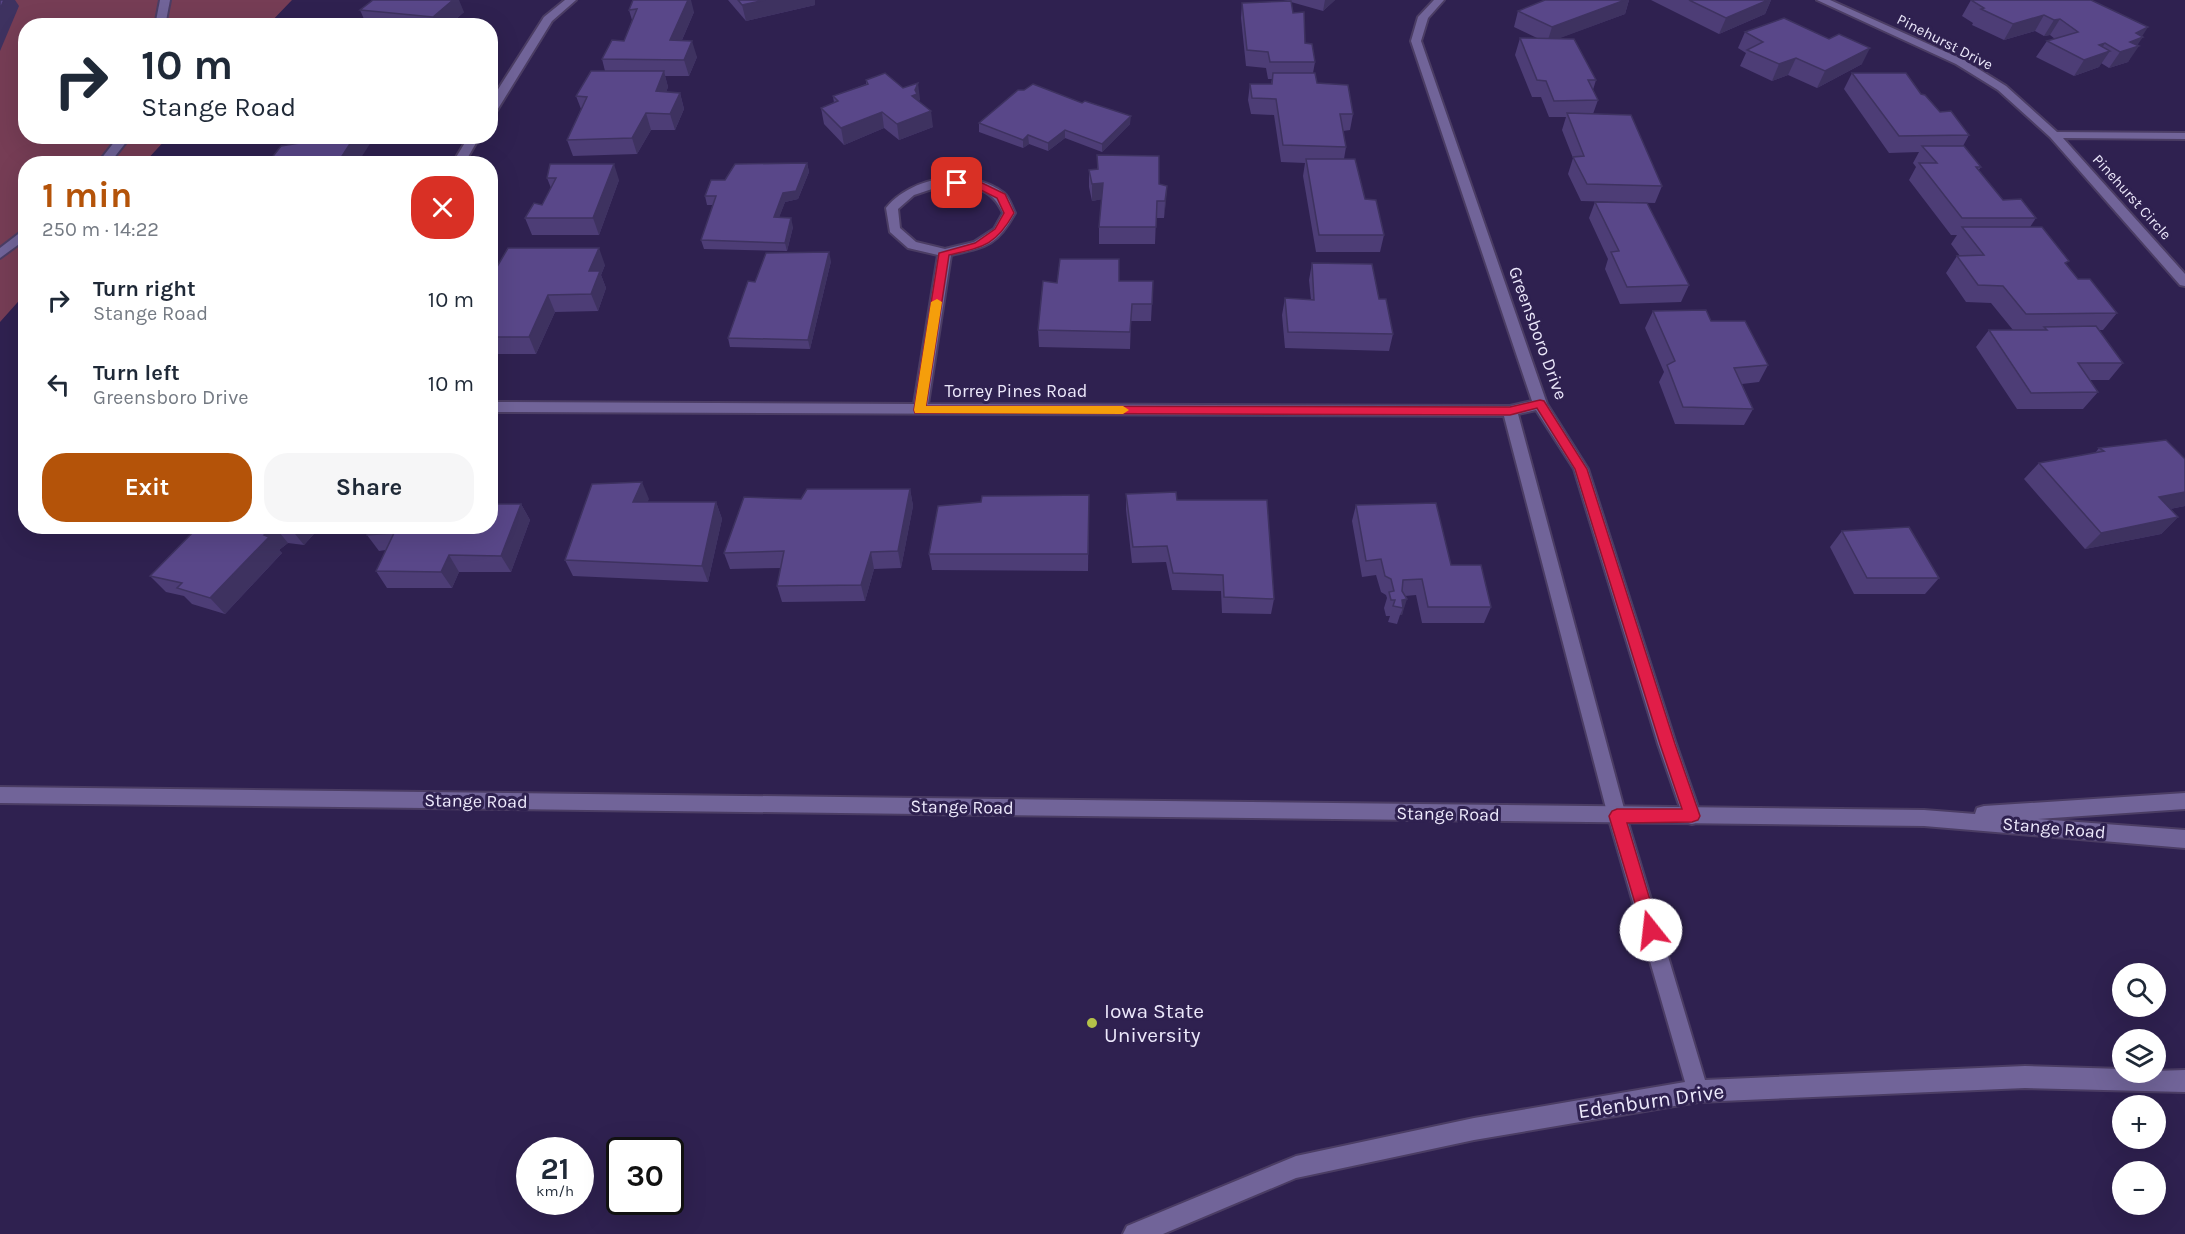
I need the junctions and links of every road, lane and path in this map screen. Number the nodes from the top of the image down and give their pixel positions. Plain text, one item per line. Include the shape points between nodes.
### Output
1 (165, 0) edge
2 (571, 0) edge
3 (1439, 0) edge
4 (1822, 0) edge
5 (162, 18) edge
6 (498, 99) edge
7 (2054, 135) junction
8 (2185, 136) edge
9 (119, 144) edge
10 (109, 156) edge
11 (18, 239) edge
12 (945, 253) junction
13 (0, 254) edge
14 (2185, 282) edge
15 (1540, 404) junction
16 (498, 407) edge
17 (920, 410) junction
18 (1510, 411) junction
19 (0, 795) edge
20 (2185, 801) edge
21 (1617, 816) junction
22 (1692, 816) junction
23 (1924, 818) junction
24 (2185, 839) edge
25 (2185, 1081) edge
26 (1698, 1090) junction
27 (1135, 1234) edge

1 - 5 street
2 - 6 street via 548,19
3 - 15 street, Greensboro Drive via 1423,17 1416,41
4 - 7 street, Pinehurst Drive via 1960,62 2001,88
7 - 8 street
7 - 14 street, Pinehurst Circle
9 - 10 street
11 - 13 street
12 - 12 street via 978,245 999,231 1009,213 1001,196 975,183 940,182 910,192 892,208 894,229 912,245
12 - 17 street
15 - 18 street, Torrey Pines Road
15 - 22 street, Greensboro Drive via 1581,469
16 - 17 street, Torrey Pines Road
17 - 18 street, Torrey Pines Road
18 - 21 street
19 - 21 street, Stange Road
20 - 23 street, Stange Road
21 - 22 street, Stange Road
21 - 26 street
22 - 23 street, Stange Road
23 - 24 street, Stange Road
25 - 26 street, Edenburn Drive via 2025,1077
26 - 27 street, Edenburn Drive via 1474,1129 1296,1167

